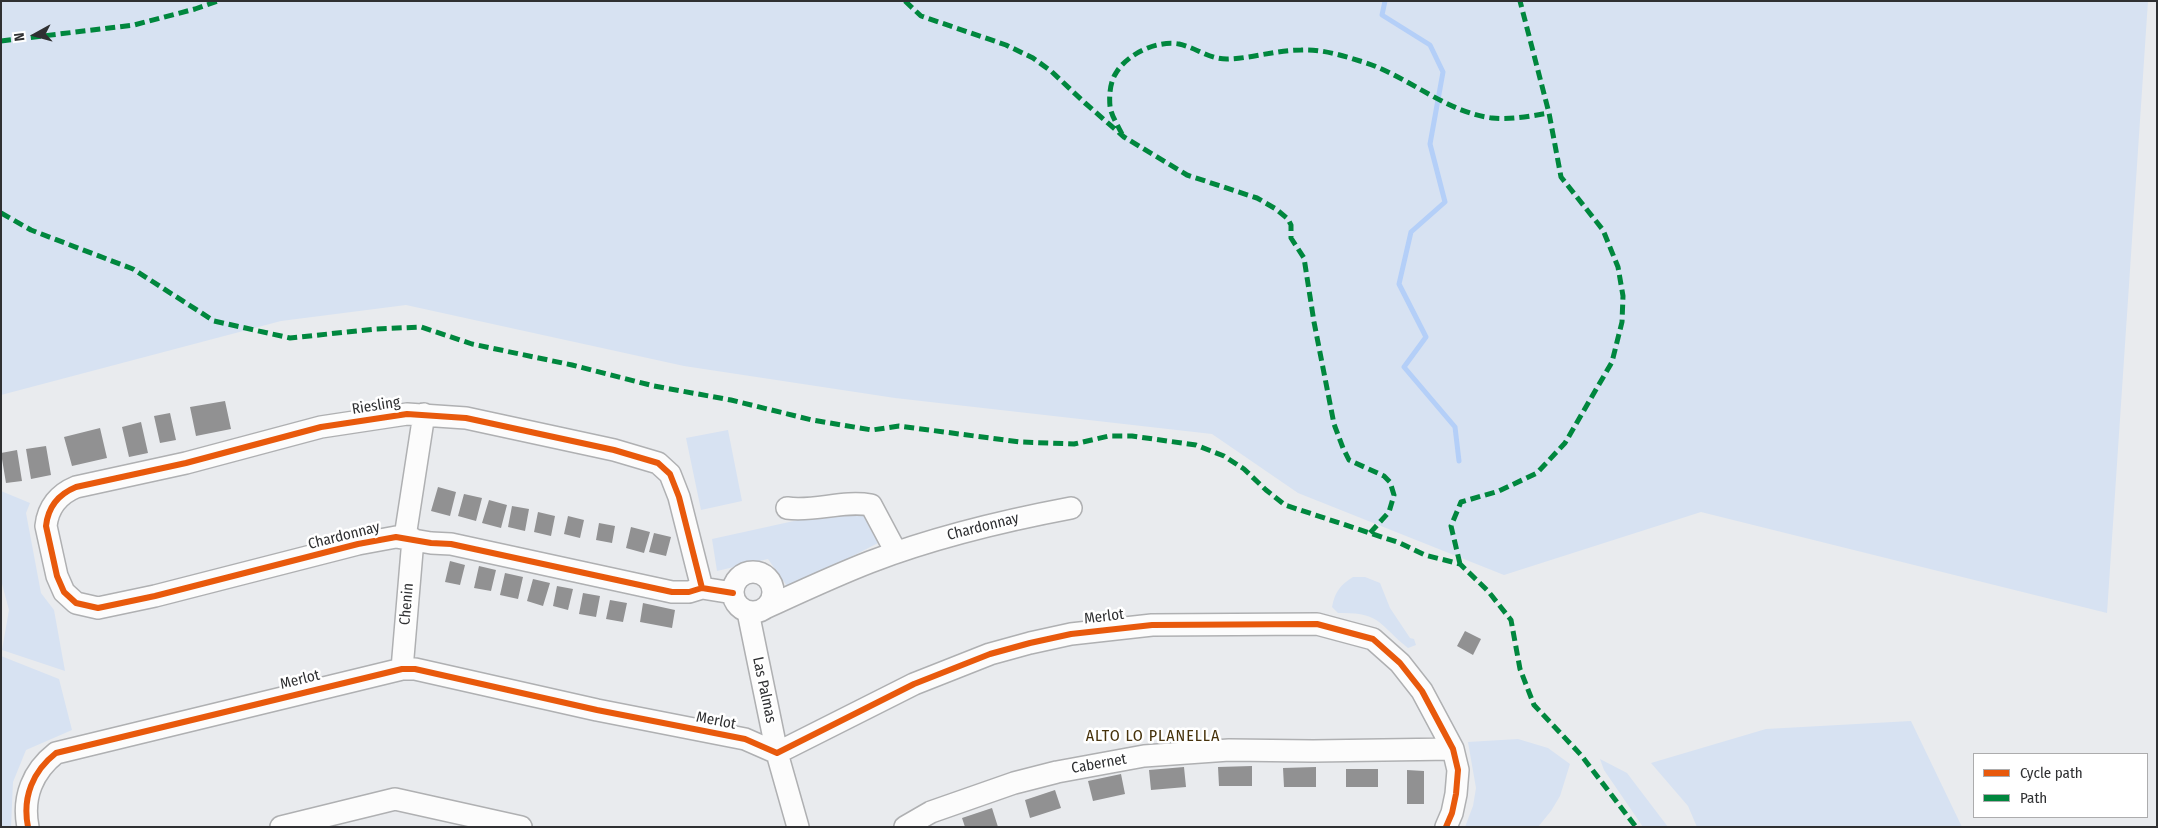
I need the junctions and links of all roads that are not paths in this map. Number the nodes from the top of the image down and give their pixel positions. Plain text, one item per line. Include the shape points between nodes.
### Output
1 (424, 414) junction
2 (787, 508) dead end
3 (1071, 508) dead end
4 (409, 538) junction
5 (896, 552) junction
6 (52, 554) joint
7 (702, 588) junction
8 (733, 593) junction
9 (757, 610) junction
10 (402, 668) junction
11 (1453, 749) junction
12 (777, 752) junction
13 (28, 827) edge
14 (281, 827) edge
15 (520, 827) edge
16 (798, 827) edge
17 (905, 827) edge
18 (1446, 827) edge

1 - 4 street, Chenin
1 - 6 street, Riesling via 321,427 69,490 53,505 47,517
1 - 7 street, Riesling via 496,424 658,463 670,474 679,497
2 - 5 street via 798,510 855,502 871,505
3 - 5 street, Chardonnay via 983,526
4 - 6 street, Chardonnay via 396,537 358,544 98,608 76,603 64,592
4 - 7 street, Chardonnay via 451,544 672,592
4 - 10 street, Chenin
5 - 9 street, Chardonnay
7 - 8 street, Chardonnay
8 - 9 street, Las Palmas via 737,605
8 - 9 street, Las Palmas via 740,576 752,572 764,576 769,580 772,597
9 - 12 street, Las Palmas
10 - 12 street, Merlot via 745,740
10 - 13 street, Merlot via 56,753 44,763 31,785
11 - 12 street, Merlot via 1422,691 1400,663 1373,639 1317,624 1152,625 1071,634 990,654 952,668
11 - 17 street, Cabernet via 1230,750 1144,756 1014,783 931,812
11 - 18 street via 1458,770 1456,794
12 - 16 street, Las Palmas
14 - 15 street via 395,800

